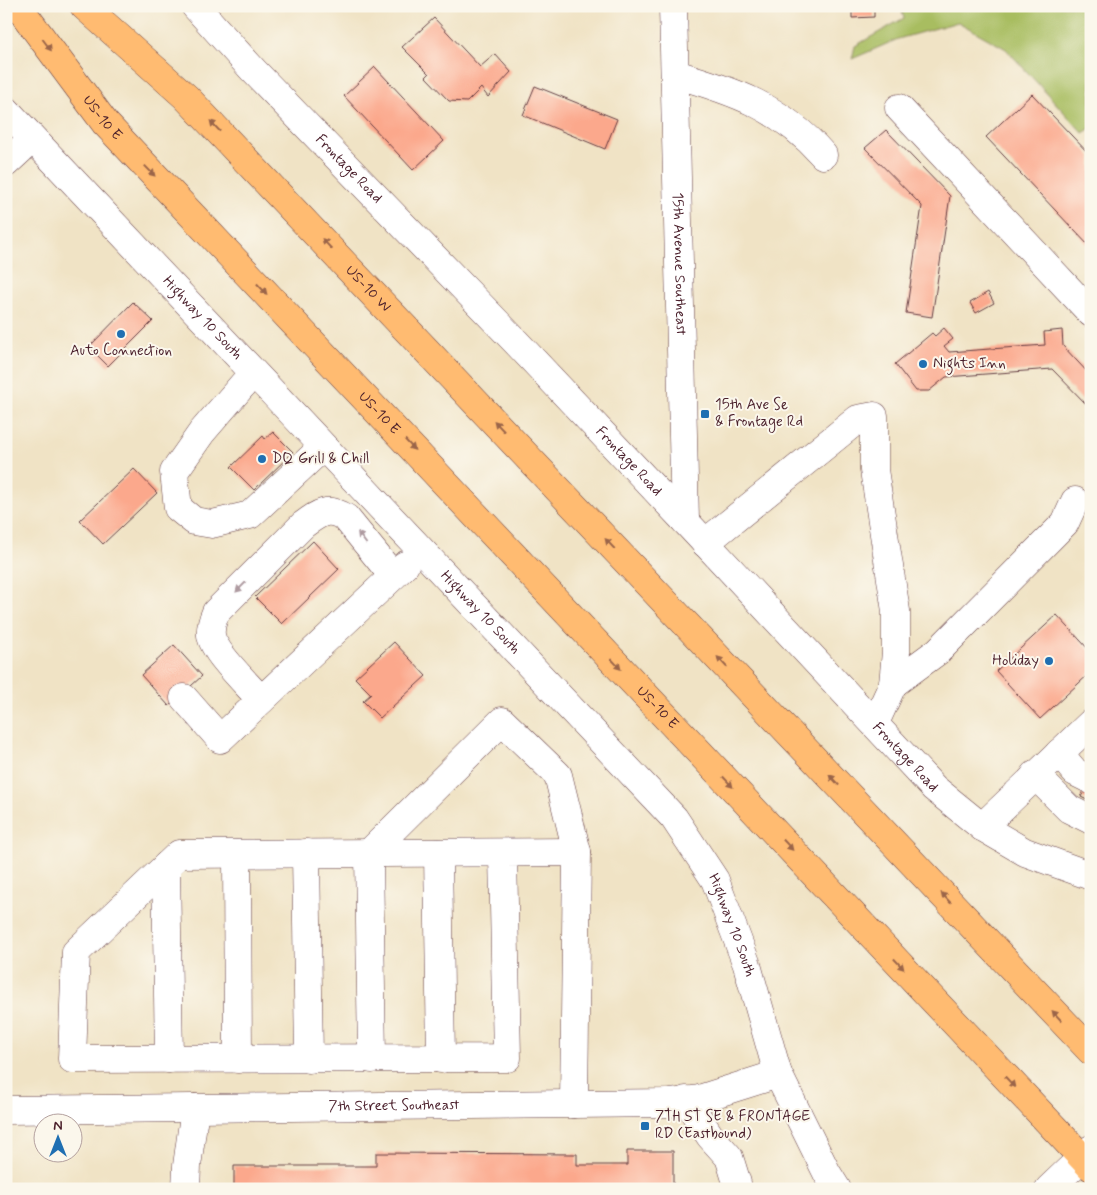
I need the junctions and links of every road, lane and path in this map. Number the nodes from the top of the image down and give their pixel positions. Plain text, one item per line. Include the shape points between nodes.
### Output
1 (18, 6) edge
2 (84, 6) edge
3 (195, 6) edge
4 (673, 6) edge
5 (674, 74) junction
6 (899, 108) dead end
7 (6, 110) edge
8 (17, 150) edge
9 (823, 155) dead end
10 (1091, 313) edge
11 (253, 373) junction
12 (323, 446) junction
13 (1075, 501) dead end
14 (685, 521) junction
15 (705, 543) junction
16 (420, 549) junction
17 (393, 576) junction
18 (892, 684) junction
19 (184, 698) dead end
20 (261, 700) junction
21 (874, 723) junction
22 (1089, 728) edge
23 (1059, 753) junction
24 (1035, 775) junction
25 (1091, 780) edge
26 (1091, 820) edge
27 (982, 827) junction
28 (503, 852) junction
29 (577, 852) junction
30 (306, 853) junction
31 (369, 853) junction
32 (438, 853) junction
33 (238, 854) junction
34 (166, 866) junction
35 (1091, 876) edge
36 (1091, 1051) edge
37 (238, 1059) junction
38 (309, 1059) junction
39 (372, 1059) junction
40 (441, 1059) junction
41 (169, 1060) junction
42 (778, 1074) junction
43 (686, 1100) junction
44 (574, 1104) junction
45 (195, 1108) junction
46 (6, 1110) edge
47 (1088, 1158) edge
48 (186, 1189) edge
49 (736, 1189) edge
50 (837, 1189) edge
51 (1049, 1189) edge

1 -> 47 highway, US-10 E via 105,123 754,810
36 -> 2 highway, US-10 W via 186,97
3 - 14 street, Frontage Road
4 - 5 street, 15th Avenue Southeast
5 - 9 street via 751,100 806,136
5 - 14 street, 15th Avenue Southeast
6 - 10 street
7 - 8 street, Highway 10 South
8 - 11 street, Highway 10 South
11 - 12 street, Highway 10 South
11 - 12 street via 202,432 174,472 178,508 194,521 212,524 250,515
12 - 16 street, Highway 10 South
13 - 18 street via 1065,523 945,644
14 - 15 street, Frontage Road
15 - 18 street via 858,419 874,416 874,470 896,611
15 - 21 street, Frontage Road
16 - 17 street
16 - 42 street, Highway 10 South via 674,818 714,880 748,965
17 - 20 street
17 -> 20 street via 339,513 319,513 303,525 216,612 212,620 210,634 213,644
18 - 21 street
19 - 20 street via 220,739
21 - 27 street, Frontage Road via 934,788
22 - 23 street
23 - 24 street
23 - 25 street via 1075,772
24 - 26 street via 1069,809
24 - 27 street
27 - 35 street, Frontage Road via 1025,852
28 - 29 street
28 - 32 street
28 - 40 street via 507,1058
29 - 31 street via 558,775 502,721
29 - 44 street
30 - 31 street
30 - 33 street
30 - 38 street
31 - 32 street
31 - 39 street
32 - 40 street
33 - 34 street via 179,854
33 - 37 street
34 - 41 street
34 - 41 street via 76,952 72,1060
37 - 38 street
37 - 41 street
38 - 39 street
39 - 40 street
42 - 43 street, 7th Street Southeast
42 - 50 street, Highway 10 South
43 - 44 street, 7th Street Southeast
43 - 49 street via 710,1136 729,1157
44 - 45 street, 7th Street Southeast
45 - 46 street, 7th Street Southeast
45 - 48 street
47 - 51 street

